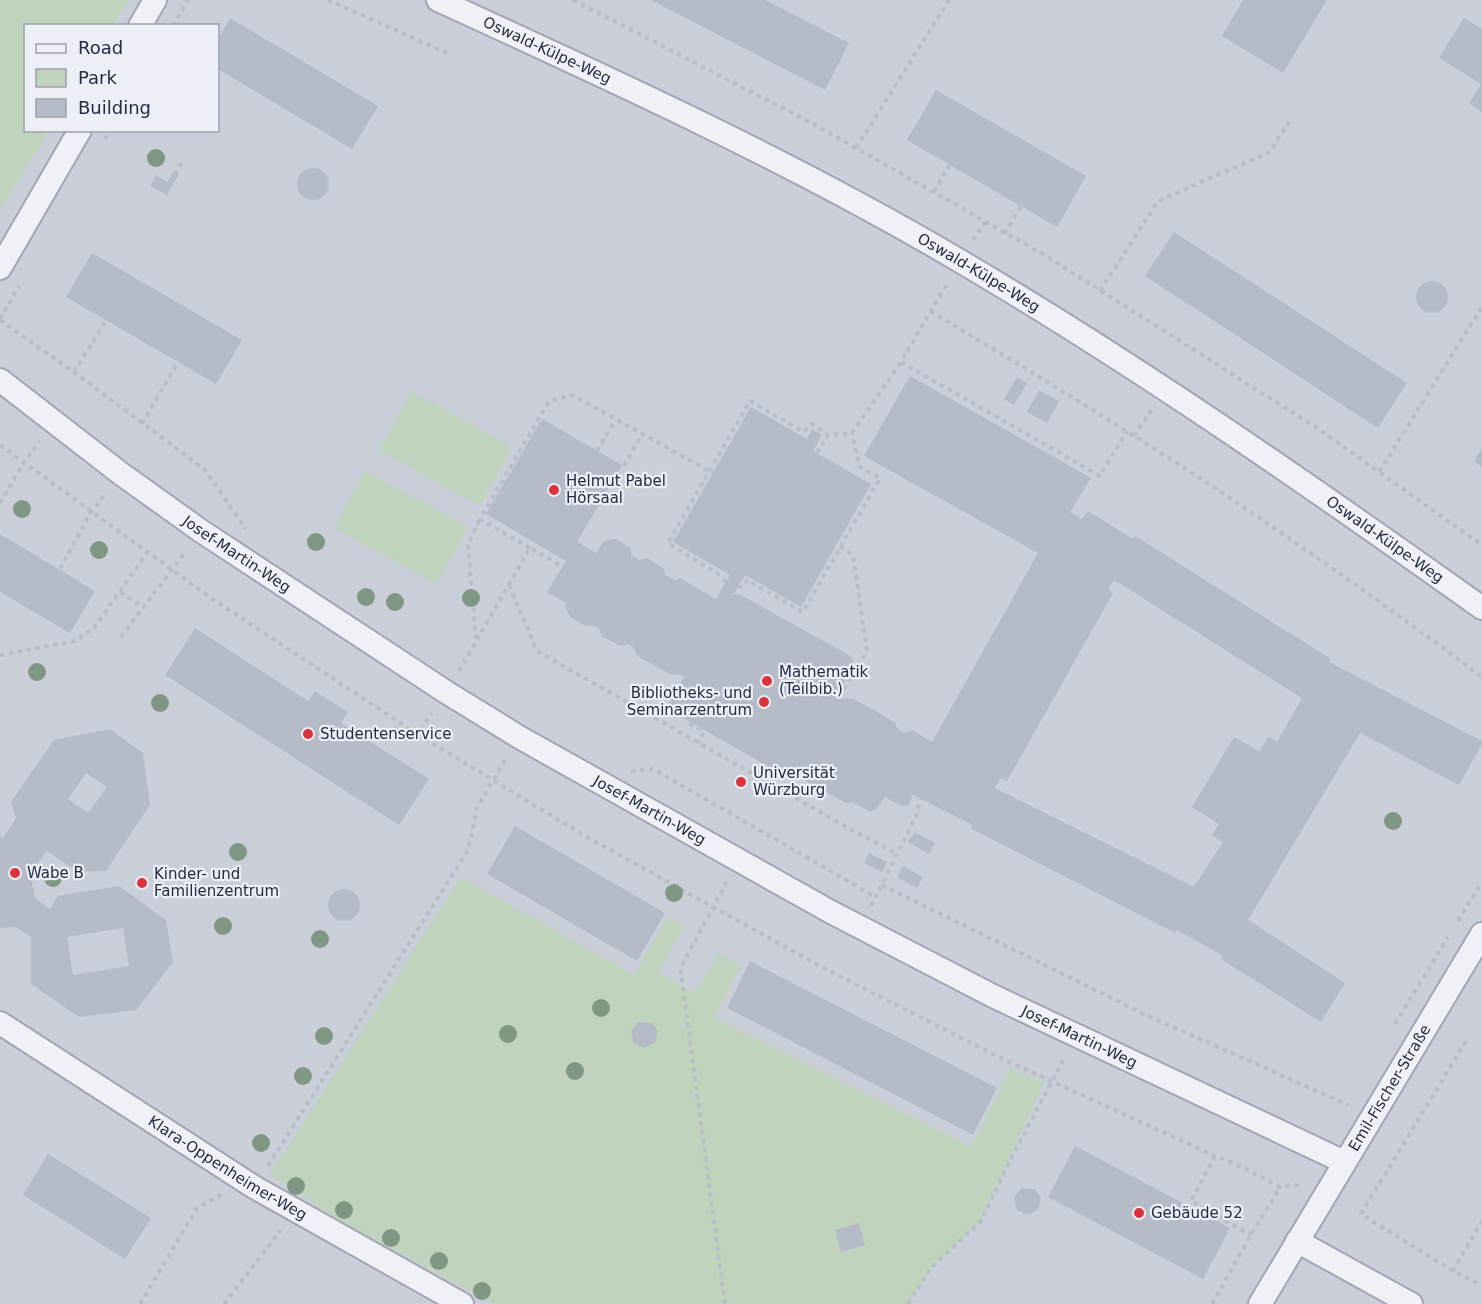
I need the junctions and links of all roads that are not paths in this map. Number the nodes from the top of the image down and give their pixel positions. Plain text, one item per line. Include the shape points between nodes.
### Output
1 (155, 0) edge
2 (438, 0) edge
3 (141, 24) edge
4 (79, 132) edge
5 (0, 268) edge
6 (0, 380) edge
7 (1482, 608) edge
8 (1482, 934) edge
9 (0, 1023) edge
10 (1344, 1162) junction
11 (1297, 1241) junction
12 (462, 1304) edge
13 (1260, 1304) edge
14 (1411, 1304) edge

1 - 3 street
2 - 7 street, Oswald-Külpe-Weg via 676,110 960,261 1172,394
4 - 5 street
6 - 10 street, Josef-Martin-Weg via 201,531 519,737 993,996
8 - 10 street, Emil-Fischer-Straße
9 - 12 street, Klara-Oppenheimer-Weg via 250,1184
10 - 11 street, Emil-Fischer-Straße
11 - 13 street, Emil-Fischer-Straße
11 - 14 street

